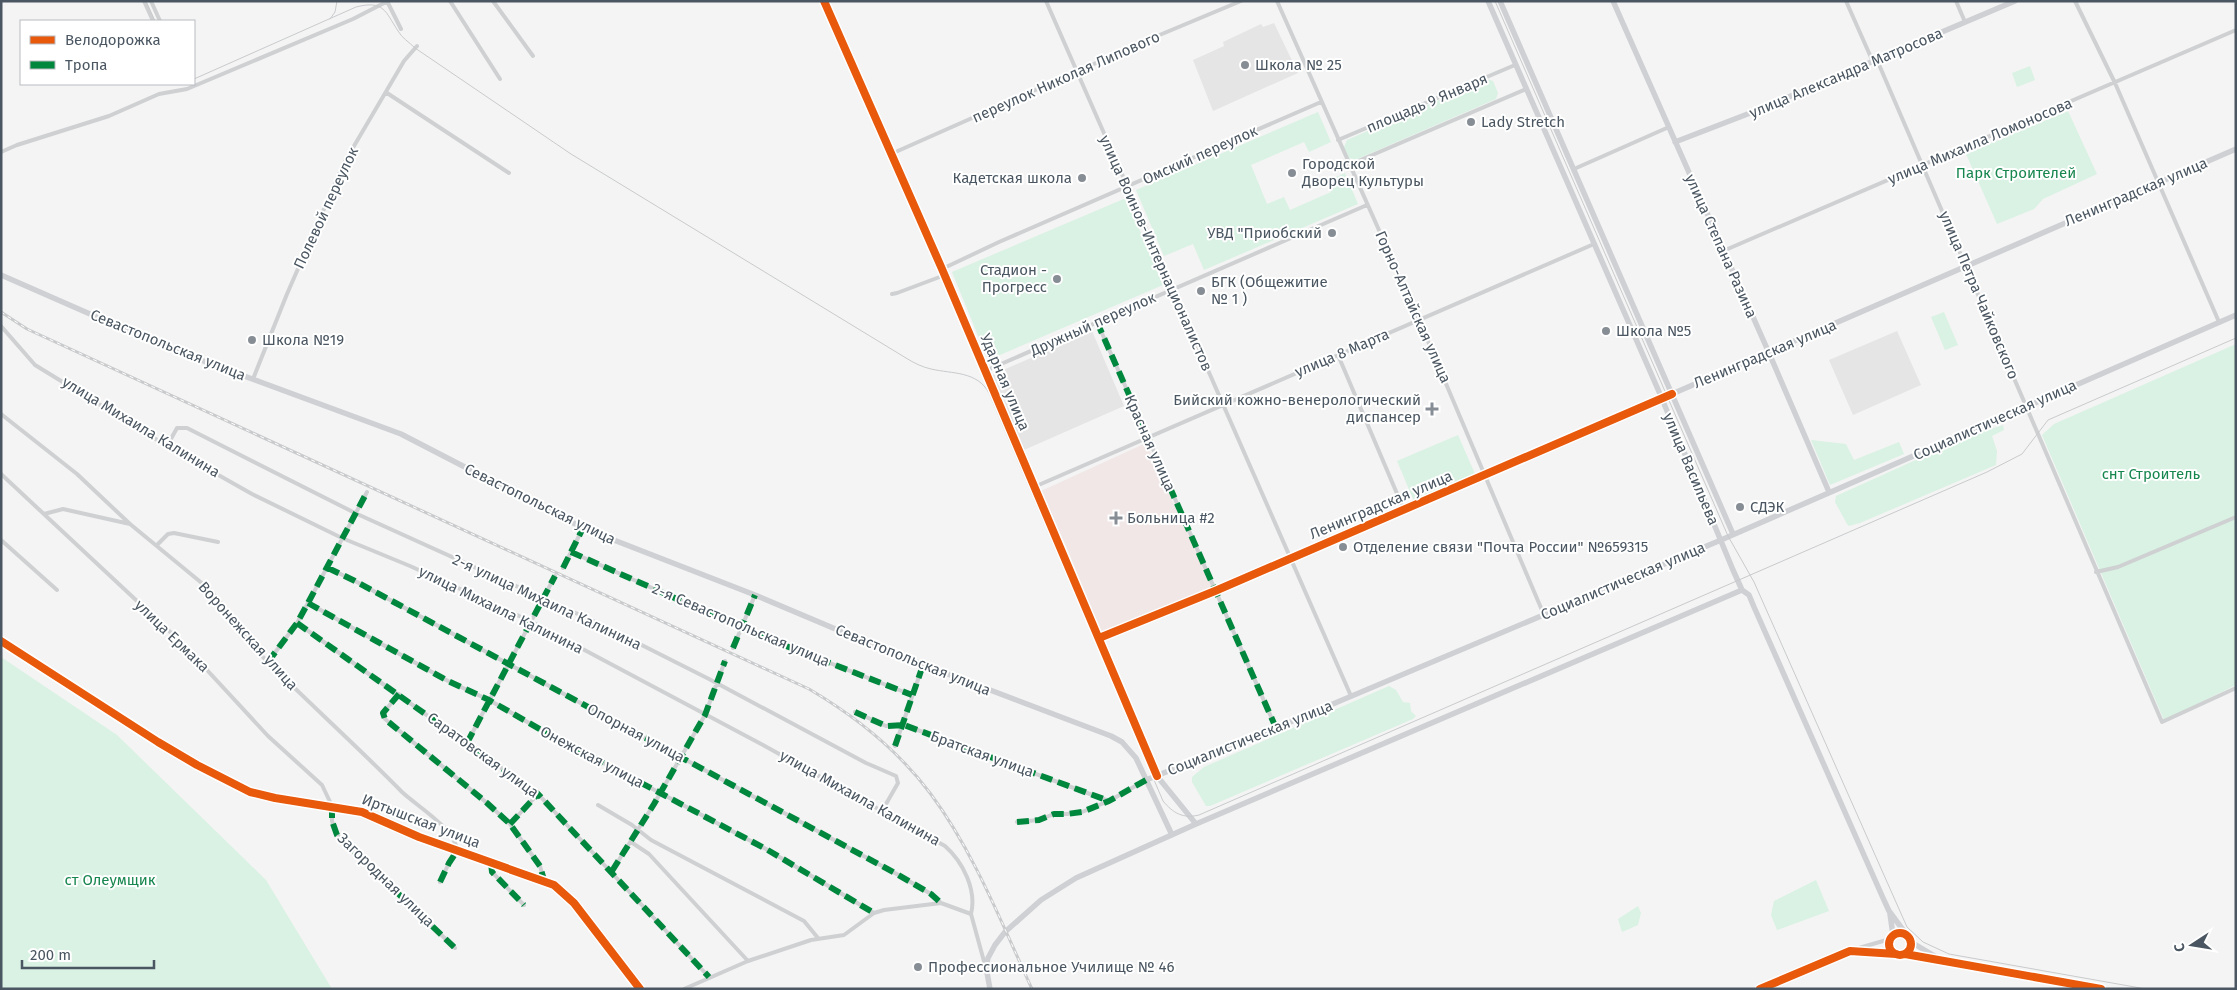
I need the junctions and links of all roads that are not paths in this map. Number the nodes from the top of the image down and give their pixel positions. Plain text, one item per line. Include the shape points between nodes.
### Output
1 (144, 1) edge
2 (151, 1) edge
3 (388, 1) edge
4 (450, 1) edge
5 (493, 1) edge
6 (824, 1) edge
7 (1046, 1) edge
8 (1242, 1) edge
9 (1277, 1) edge
10 (1488, 1) edge
11 (1500, 1) edge
12 (1613, 1) edge
13 (1846, 1) edge
14 (1956, 1) edge
15 (2015, 1) edge
16 (2075, 1) edge
17 (153, 20) edge
18 (160, 20) edge
19 (1965, 23) junction
20 (401, 29) dead end
21 (2236, 30) edge
22 (417, 46) dead end
23 (533, 56) dead end
24 (1875, 61) junction
25 (1515, 65) junction
26 (1077, 72) junction
27 (500, 79) dead end
28 (2115, 83) junction
29 (185, 85) edge
30 (187, 89) junction
31 (1526, 89) junction
32 (387, 92) junction
33 (1321, 102) junction
34 (1669, 127) junction
35 (1338, 140) junction
36 (1675, 142) junction
37 (2236, 149) edge
38 (1, 152) edge
39 (890, 154) junction
40 (1349, 165) junction
41 (1923, 166) junction
42 (1574, 169) junction
43 (509, 173) dead end
44 (2158, 184) junction
45 (1127, 188) junction
46 (1367, 205) junction
47 (1604, 239) junction
48 (1594, 244) junction
49 (1723, 251) junction
50 (1966, 266) junction
51 (944, 272) junction
52 (1, 275) edge
53 (1171, 290) junction
54 (892, 294) dead end
55 (2236, 315) edge
56 (1419, 320) junction
57 (1097, 322) junction
58 (2219, 322) junction
59 (1, 326) edge
60 (1769, 353) junction
61 (1338, 355) junction
62 (985, 371) junction
63 (253, 379) junction
64 (1672, 394) junction
65 (1662, 399) junction
66 (1222, 405) junction
67 (2027, 406) junction
68 (1, 414) edge
69 (1147, 438) junction
70 (168, 446) junction
71 (1, 474) edge
72 (1486, 475) junction
73 (1034, 487) junction
74 (367, 492) dead end
75 (1829, 492) junction
76 (1404, 510) junction
77 (355, 513) junction
78 (44, 514) junction
79 (2236, 517) edge
80 (130, 524) junction
81 (583, 528) junction
82 (1733, 534) junction
83 (342, 538) junction
84 (1, 540) edge
85 (1721, 540) junction
86 (218, 542) dead end
87 (157, 545) junction
88 (571, 552) junction
89 (1290, 559) junction
90 (328, 568) junction
91 (563, 568) dead end
92 (2096, 572) junction
93 (555, 576) dead end
94 (57, 590) dead end
95 (1742, 590) junction
96 (1215, 591) junction
97 (755, 596) junction
98 (544, 598) junction
99 (308, 603) junction
100 (1544, 615) junction
101 (530, 621) junction
102 (297, 623) junction
103 (742, 627) junction
104 (1099, 638) junction
105 (1, 641) edge
106 (733, 648) dead end
107 (725, 660) dead end
108 (268, 662) junction
109 (508, 664) junction
110 (923, 665) junction
111 (717, 683) junction
112 (2236, 688) edge
113 (399, 694) junction
114 (912, 695) junction
115 (1351, 696) junction
116 (489, 700) junction
117 (855, 712) dead end
118 (705, 715) junction
119 (904, 725) junction
120 (1276, 728) junction
121 (467, 743) junction
122 (895, 746) dead end
123 (681, 758) junction
124 (1157, 776) junction
125 (1146, 780) junction
126 (538, 794) junction
127 (660, 794) junction
128 (1109, 801) junction
129 (598, 805) dead end
130 (332, 806) junction
131 (882, 811) junction
132 (1017, 822) dead end
133 (510, 824) junction
134 (1196, 824) junction
135 (638, 830) junction
136 (1172, 835) junction
137 (631, 842) junction
138 (457, 852) junction
139 (491, 863) junction
140 (612, 872) junction
141 (544, 880) junction
142 (440, 882) dead end
143 (941, 903) junction
144 (524, 905) dead end
145 (1890, 912) junction
146 (874, 913) junction
147 (971, 914) junction
148 (1906, 934) junction
149 (1892, 937) junction
150 (818, 938) junction
151 (1911, 942) junction
152 (456, 948) dead end
153 (1896, 954) junction
154 (1905, 954) junction
155 (1939, 959) junction
156 (748, 961) junction
157 (986, 967) junction
158 (709, 977) junction
159 (640, 989) edge
160 (684, 989) edge
161 (990, 989) edge
162 (2101, 989) edge

1 - 17 street
2 - 18 street
3 - 20 street
3 - 30 street
4 - 27 street
5 - 23 street
6 - 39 street, Ударная улица
7 - 26 street, улица Воинов-Интернационалистов
8 - 26 street, переулок Николая Липового
9 - 33 street, Горно-Алтайская улица
10 - 25 street, улица Васильева
11 - 42 street
12 - 34 street, улица Степана Разина
13 - 24 street, улица Петра Чайковского
14 - 19 street
15 - 19 street, улица Александра Матросова
16 - 28 street
19 - 24 street, улица Александра Матросова
21 - 28 street, улица Михаила Ломоносова
22 - 32 street, Полевой переулок via 404,61
24 - 36 street, улица Александра Матросова
24 - 41 street, улица Петра Чайковского
25 - 31 street, улица Васильева
25 - 35 street, площадь 9 Января
26 - 39 street, переулок Николая Липового
26 - 45 street, улица Воинов-Интернационалистов
28 - 41 street, улица Михаила Ломоносова
28 - 44 street
29 - 30 street
30 - 38 street via 159,94 108,116
31 - 40 street, площадь 9 Января
31 - 48 street, улица Васильева
32 - 43 street
32 - 63 street, Полевой переулок via 344,164
33 - 35 street, Горно-Алтайская улица
33 - 45 street, Омский переулок
34 - 36 street, улица Степана Разина
34 - 42 street
35 - 40 street, Горно-Алтайская улица
36 - 49 street, улица Степана Разина
37 - 44 street, Ленинградская улица
39 - 51 street, Ударная улица
40 - 46 street, Горно-Алтайская улица
41 - 49 street, улица Михаила Ломоносова
41 - 50 street, улица Петра Чайковского
42 - 47 street
44 - 50 street, Ленинградская улица
44 - 58 street
45 - 51 street, Омский переулок via 999,242
45 - 53 street, улица Воинов-Интернационалистов
46 - 53 street, Дружный переулок
46 - 56 street, Горно-Алтайская улица
47 - 48 street
47 - 64 street
48 - 56 street, улица 8 Марта
48 - 65 street, улица Васильева
49 - 60 street, улица Степана Разина
50 - 60 street, Ленинградская улица
50 - 67 street, улица Петра Чайковского
51 - 54 street, Омский переулок
51 - 62 street, Ударная улица
52 - 63 street, Севастопольская улица via 163,346
53 - 57 street, Дружный переулок
53 - 66 street, улица Воинов-Интернационалистов
55 - 58 street, Социалистическая улица
56 - 61 street, улица 8 Марта
56 - 72 street, Горно-Алтайская улица
57 - 62 street, Дружный переулок
57 - 69 street, Красная улица
58 - 67 street, Социалистическая улица
59 - 70 street, улица Михаила Калинина via 35,365
60 - 64 street, Ленинградская улица
60 - 75 street, улица Степана Разина
61 - 66 street, улица 8 Марта
61 - 76 street
62 - 73 street, Ударная улица
63 - 81 street, Севастопольская улица via 401,434
64 - 65 street, Ленинградская улица
64 - 82 street
65 - 72 street, Ленинградская улица
65 - 85 street, улица Васильева
66 - 69 street, улица 8 Марта
66 - 89 street, улица Воинов-Интернационалистов
67 - 75 street, Социалистическая улица
67 - 92 street, улица Петра Чайковского
68 - 80 street, Воронежская улица via 82,478
69 - 73 street, улица 8 Марта
69 - 96 street, Красная улица
70 - 77 street, 2-я улица Михаила Калинина via 177,428 187,428
70 - 83 street, улица Михаила Калинина via 252,494
71 - 78 street, улица Ермака
72 - 76 street, Ленинградская улица
72 - 100 street, Горно-Алтайская улица
73 - 104 street, Ударная улица
74 - 77 street
75 - 82 street, Социалистическая улица
76 - 89 street, Ленинградская улица
77 - 83 street
77 - 98 street, 2-я улица Михаила Калинина
78 - 80 street via 62,509
78 - 130 street, улица Ермака via 194,655 268,736 322,785
79 - 92 street via 2118,567
80 - 87 street, Воронежская улица
81 - 88 street
81 - 97 street, Севастопольская улица
82 - 85 street, Социалистическая улица
83 - 90 street
83 - 101 street, улица Михаила Калинина
84 - 94 street
85 - 95 street, улица Васильева
85 - 100 street, Социалистическая улица
86 - 87 street via 174,533
87 - 108 street, Воронежская улица via 217,597
88 - 91 street
88 - 103 street, 2-я Севастопольская улица
89 - 96 street, Ленинградская улица
89 - 115 street, улица Воинов-Интернационалистов
90 - 99 street
90 - 109 street, Опорная улица
92 - 112 street, улица Петра Чайковского via 2163,723
93 - 98 street
95 - 134 street
95 - 145 street, улица Васильева via 1749,595
96 - 104 street, Ленинградская улица
96 - 120 street, Красная улица
97 - 103 street
97 - 110 street, Севастопольская улица
98 - 101 street
98 - 111 street, 2-я улица Михаила Калинина
99 - 102 street
99 - 116 street, Онежская улица via 448,681
100 - 115 street, Социалистическая улица
101 - 109 street
101 - 118 street, улица Михаила Калинина
102 - 108 street
102 - 113 street, Саратовская улица
103 - 106 street
103 - 114 street, 2-я Севастопольская улица
104 - 124 street, Ударная улица
105 - 130 street, Иртышская улица via 158,742 226,780 262,796
107 - 111 street
108 - 138 street, Воронежская улица via 412,802 448,831
109 - 116 street
109 - 123 street, Опорная улица
110 - 114 street
110 - 125 street, Севастопольская улица via 1112,736 1130,749
111 - 118 street
111 - 131 street, 2-я улица Михаила Калинина via 896,776 898,782
113 - 121 street, Саратовская улица
113 - 133 street via 383,713 385,720
114 - 119 street
115 - 120 street, Социалистическая улица
116 - 121 street
116 - 127 street, Онежская улица
117 - 119 street, Братская улица via 886,726
118 - 123 street
118 - 131 street, улица Михаила Калинина
119 - 122 street
119 - 128 street, Братская улица
120 - 124 street, Социалистическая улица
121 - 126 street, Саратовская улица
123 - 127 street
123 - 143 street, Опорная улица via 896,873
124 - 125 street, Социалистическая улица
124 - 134 street, Ударная улица
125 - 128 street
125 - 136 street, Севастопольская улица
126 - 133 street
126 - 140 street, Саратовская улица
127 - 135 street
127 - 146 street, Онежская улица via 766,850
128 - 132 street via 1078,813 1054,814 1039,820
129 - 135 street
130 - 138 street, Иртышская улица via 362,812
130 - 152 street, Загородная улица via 332,822 337,835
131 - 147 street, улица Михаила Калинина via 949,850 971,887
133 - 141 street via 540,866
134 - 136 street
135 - 137 street
135 - 150 street via 804,921
136 - 157 street via 1076,878 1041,900 1006,932 991,952
137 - 140 street
137 - 156 street via 649,854
138 - 139 street, Иртышская улица
138 - 142 street
139 - 141 street, Иртышская улица
139 - 144 street via 492,872
140 - 158 street, Саратовская улица
141 - 159 street, Иртышская улица via 574,903
143 - 146 street
143 - 147 street
145 - 148 street
145 - 149 street
146 - 150 street via 844,935
147 - 157 street
148 - 149 street
148 - 151 street
149 - 153 street via 1889,946
149 - 153 street via 1850,951
150 - 156 street
151 - 154 street
151 - 155 street
153 - 154 street
154 - 155 street
155 - 162 street
156 - 158 street
157 - 161 street
158 - 160 street

